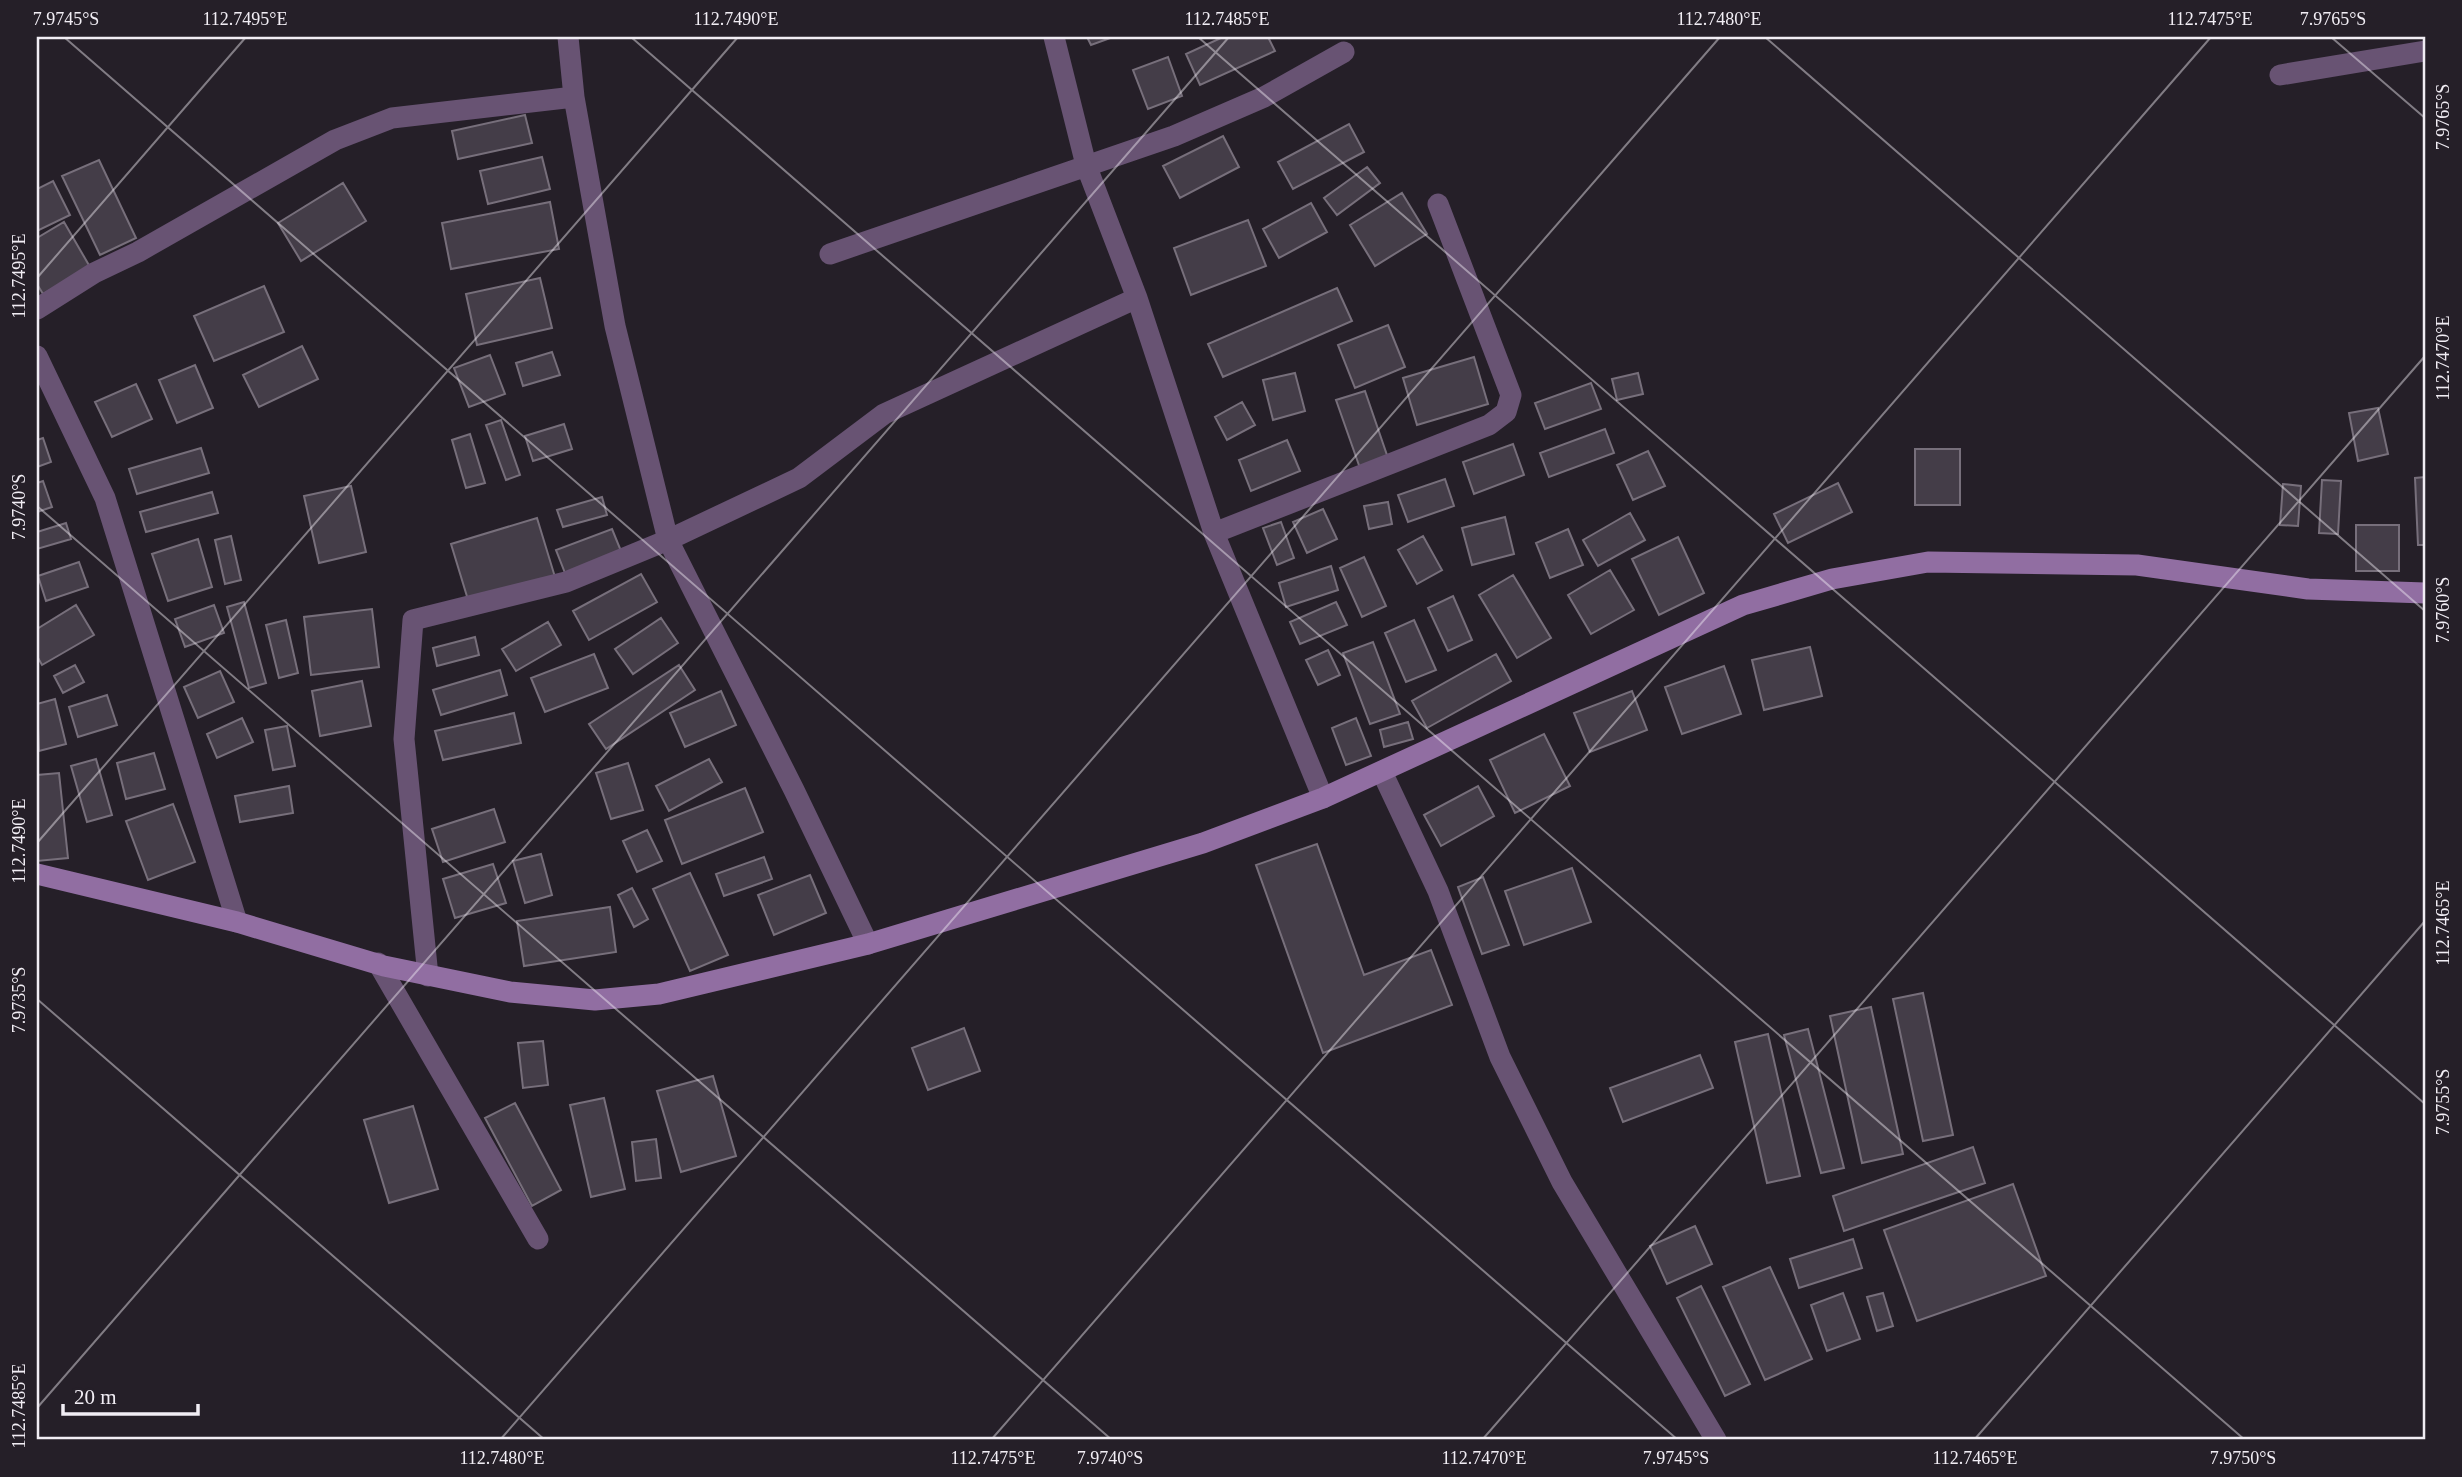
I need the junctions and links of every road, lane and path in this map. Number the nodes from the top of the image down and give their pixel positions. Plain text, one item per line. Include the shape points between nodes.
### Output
1 (568, 37) edge
2 (1054, 37) edge
3 (2425, 51) edge
4 (1344, 52) dead end
5 (2280, 75) dead end
6 (574, 97) junction
7 (1086, 164) junction
8 (1438, 204) dead end
9 (830, 254) dead end
10 (1137, 298) junction
11 (37, 309) edge
12 (37, 356) edge
13 (1214, 533) junction
14 (668, 540) junction
15 (2425, 593) edge
16 (1382, 772) junction
17 (1323, 798) junction
18 (37, 874) edge
19 (237, 922) junction
20 (868, 944) junction
21 (381, 964) junction
22 (425, 975) junction
23 (538, 1239) dead end
24 (1716, 1440) edge

1 - 6 street
2 - 7 street
3 - 5 street
4 - 7 street via 1264,97 1174,136
6 - 11 street via 392,118 335,140
6 - 14 street via 615,326
7 - 9 street
7 - 10 street
8 - 13 street via 1511,395 1506,412 1489,425
10 - 13 street
10 - 14 street via 884,414 799,478
12 - 19 street via 105,498
13 - 17 street
14 - 20 street
14 - 22 street via 566,582 413,620 404,739
15 - 16 street via 2308,589 2137,565 1928,562 1832,579 1743,605
16 - 17 street
16 - 24 street via 1438,891 1500,1057 1562,1182
17 - 20 street via 1203,843
18 - 19 street
19 - 21 street
20 - 22 street via 659,994 595,1000 510,992
21 - 22 street
21 - 23 street

